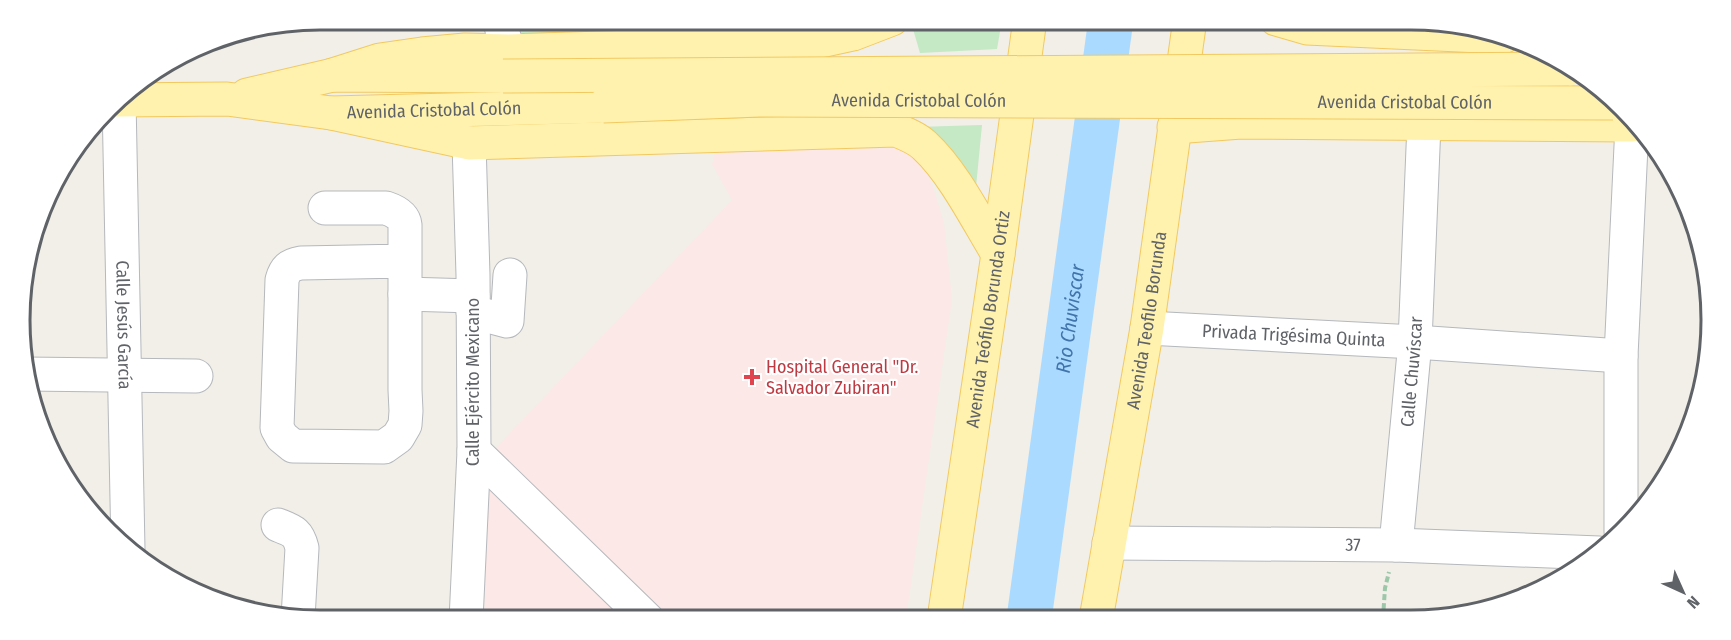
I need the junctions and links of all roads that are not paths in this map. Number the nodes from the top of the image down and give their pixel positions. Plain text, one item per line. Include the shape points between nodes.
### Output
1 (501, 30) edge
2 (865, 30) edge
3 (1029, 30) edge
4 (1189, 30) edge
5 (1399, 30) edge
6 (747, 31) edge
7 (1459, 34) edge
8 (506, 64) junction
9 (1556, 69) edge
10 (227, 99) junction
11 (131, 100) edge
12 (1603, 103) edge
13 (118, 112) edge
14 (330, 113) junction
15 (1424, 124) junction
16 (1625, 125) edge
17 (1174, 127) junction
18 (1632, 132) edge
19 (469, 143) junction
20 (325, 208) dead end
21 (998, 254) junction
22 (405, 261) junction
23 (405, 294) junction
24 (473, 294) junction
25 (1147, 327) junction
26 (1414, 342) junction
27 (1621, 356) junction
28 (35, 374) edge
29 (123, 375) junction
30 (196, 376) dead end
31 (474, 451) junction
32 (1621, 520) edge
33 (278, 525) dead end
34 (128, 537) edge
35 (1109, 543) junction
36 (1396, 545) junction
37 (1584, 552) edge
38 (299, 609) edge
39 (466, 610) edge
40 (638, 610) edge
41 (945, 610) edge
42 (1099, 610) edge

1 - 8 street
2 - 6 main road via 821,41
3 - 21 main road, Avenida Teófilo Borunda Ortiz
4 - 17 main road, Avenida Teofilo Borunda
5 - 7 main road
6 - 8 main road
8 - 9 main road, Avenida Cristobal Colón, bridge
8 - 10 main road, Avenida Cristobal Colón via 333,75
10 - 11 main road, Avenida Cristobal Colón
10 - 14 main road, Avenida Cristobal Colón
12 - 14 main road, Avenida Cristobal Colón, bridge via 759,100
13 - 29 street, Calle Jesús García
14 - 19 main road
15 - 16 main road
15 - 17 main road via 1241,122
15 - 26 street, Calle Chuvíscar
17 - 25 main road, Avenida Teofilo Borunda
18 - 27 street
19 - 21 main road via 896,130 924,145 935,158
19 - 24 street, Calle Ejército Mexicano
20 - 22 street via 386,208 395,212 405,221
21 - 41 main road, Avenida Teófilo Borunda Ortiz
22 - 23 street
22 - 23 street via 301,263 287,267 281,290 277,429 293,446 384,447 398,437 405,425 406,411
23 - 24 street
24 - 24 street via 518,272 507,321
24 - 31 street, Calle Ejército Mexicano
25 - 26 street, Privada Trigésima Quinta
25 - 35 main road, Avenida Teofilo Borunda
26 - 27 street, Privada Trigésima Quinta
26 - 36 street, Calle Chuvíscar
27 - 32 street
28 - 29 street
29 - 30 street
29 - 34 street, Calle Jesús García
31 - 39 street, Calle Ejército Mexicano
31 - 40 street
33 - 38 street via 296,533 302,548
35 - 36 street, 37
35 - 42 main road, Avenida Teofilo Borunda
36 - 37 street, 37

